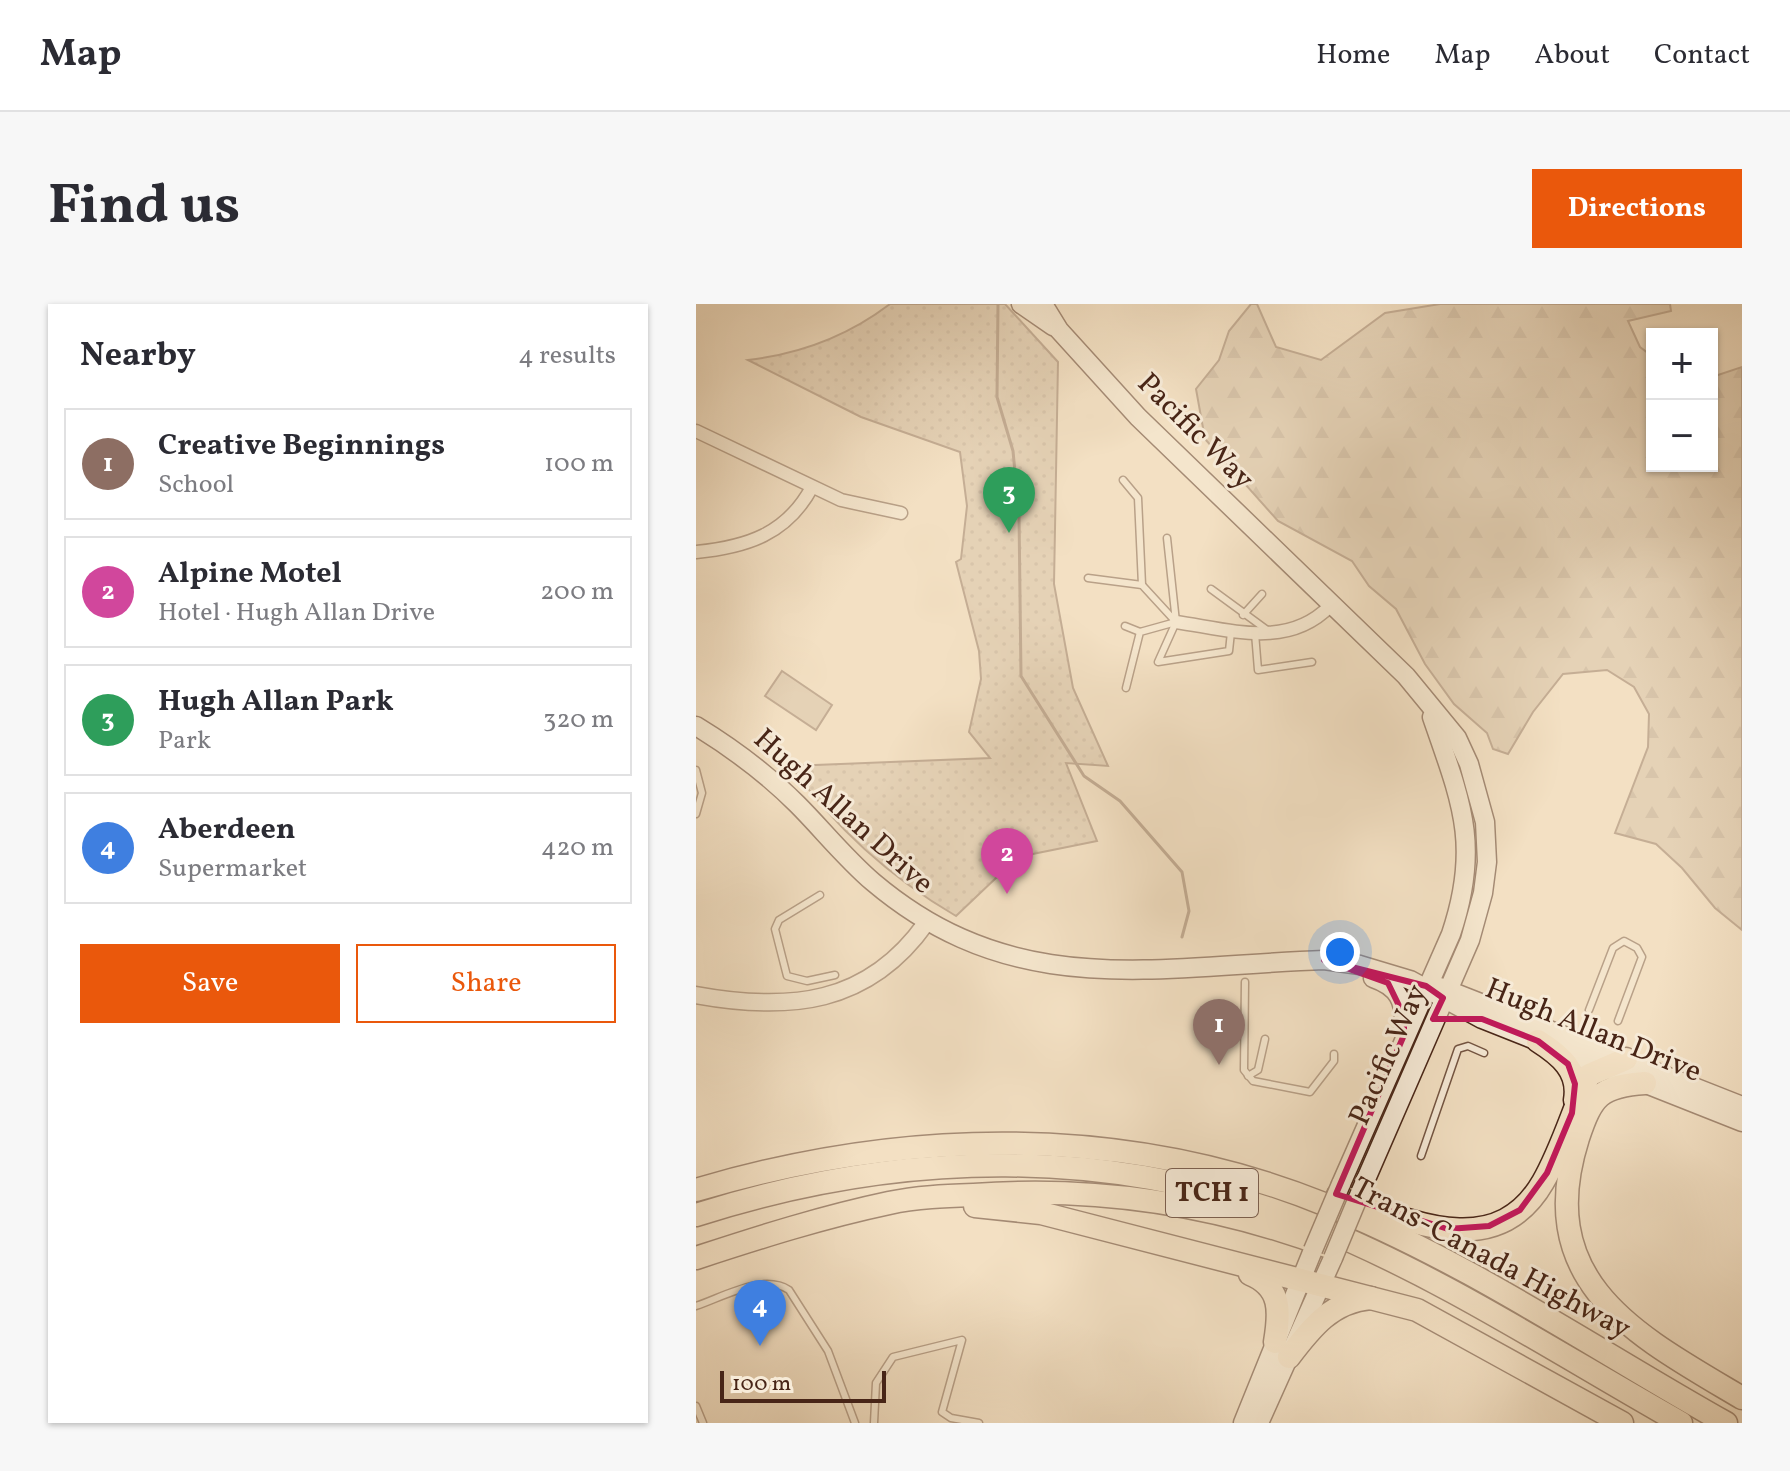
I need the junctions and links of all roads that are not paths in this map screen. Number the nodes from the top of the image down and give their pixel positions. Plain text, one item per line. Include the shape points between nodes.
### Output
1 (1021, 304) edge
2 (1043, 304) edge
3 (1059, 330) junction
4 (696, 431) edge
5 (1123, 480) dead end
6 (812, 487) junction
7 (901, 513) dead end
8 (1167, 538) dead end
9 (696, 552) edge
10 (1088, 578) dead end
11 (1142, 585) junction
12 (1211, 589) dead end
13 (1262, 594) dead end
14 (1330, 606) junction
15 (1243, 615) junction
16 (1176, 622) junction
17 (1125, 626) dead end
18 (1231, 631) junction
19 (1140, 632) junction
20 (1255, 633) junction
21 (1273, 634) junction
22 (1312, 662) dead end
23 (1126, 688) dead end
24 (1428, 707) junction
25 (696, 726) edge
26 (696, 770) edge
27 (1479, 794) junction
28 (1460, 798) junction
29 (696, 814) edge
30 (820, 895) dead end
31 (926, 923) junction
32 (1324, 960) junction
33 (835, 975) dead end
34 (1245, 982) dead end
35 (1426, 986) junction
36 (1446, 993) junction
37 (696, 995) edge
38 (1589, 1010) dead end
39 (1482, 1019) junction
40 (1618, 1021) dead end
41 (1404, 1035) junction
42 (1265, 1039) dead end
43 (1423, 1041) junction
44 (1538, 1041) junction
45 (1484, 1053) dead end
46 (1334, 1054) dead end
47 (1626, 1059) junction
48 (1602, 1067) junction
49 (1248, 1076) junction
50 (1645, 1083) junction
51 (1742, 1106) edge
52 (1572, 1113) junction
53 (1742, 1122) edge
54 (1068, 1145) junction
55 (1421, 1156) dead end
56 (696, 1190) edge
57 (862, 1210) junction
58 (696, 1215) edge
59 (1196, 1256) junction
60 (696, 1258) edge
61 (1310, 1282) junction
62 (1380, 1298) junction
63 (696, 1306) edge
64 (1512, 1326) junction
65 (1282, 1350) junction
66 (1742, 1398) edge
67 (696, 1406) edge
68 (703, 1423) edge
69 (855, 1423) edge
70 (874, 1423) edge
71 (979, 1423) edge
72 (1243, 1423) edge
73 (1259, 1423) edge
74 (1622, 1423) edge
75 (1681, 1423) edge
76 (1726, 1423) edge

1 - 3 main road, Pacific Way
2 - 3 main road, Pacific Way
3 - 14 main road, Pacific Way via 1138,417
4 - 6 street
5 - 11 lane via 1138,498
6 - 7 street via 841,500
6 - 9 street via 802,506 758,541
8 - 16 lane
10 - 11 lane
11 - 16 lane
12 - 15 lane
13 - 15 lane
14 - 21 street via 1315,621
14 - 24 main road, Pacific Way via 1406,676
15 - 21 lane
16 - 18 street
16 - 18 lane via 1158,662 1229,651
16 - 19 lane
17 - 19 lane
18 - 20 street
19 - 23 lane
20 - 21 street
20 - 22 lane via 1258,670
24 - 27 main road, Pacific Way via 1457,738
24 - 28 main road, Pacific Way
25 - 31 main road, Hugh Allan Drive via 780,787 870,879
26 - 29 lane via 702,782
27 - 28 main road
27 - 36 main road, Pacific Way via 1487,841 1483,893 1470,940
28 - 35 main road, Pacific Way via 1467,839 1464,890 1451,934
30 - 33 lane via 790,912 775,929 787,976 807,981
31 - 32 main road, Hugh Allan Drive via 990,950 1076,969
31 - 37 street via 893,962 842,992 770,1004
32 - 35 main road, Hugh Allan Drive via 1379,969
32 - 41 main road via 1395,989 1404,1007
34 - 49 lane
35 - 36 main road, Hugh Allan Drive
35 - 41 main road, Pacific Way
36 - 39 main road, Hugh Allan Drive
36 - 43 main road, Pacific Way
36 - 47 main road, Hugh Allan Drive
38 - 40 lane via 1613,948 1624,941 1642,957
39 - 43 main road via 1450,1019
39 - 44 main road, Hugh Allan Drive
41 - 61 main road, Pacific Way, bridge via 1313,1250
42 - 49 lane via 1258,1070
43 - 61 main road, Pacific Way, bridge via 1333,1258
44 - 48 main road, Hugh Allan Drive
44 - 52 highway via 1573,1073
45 - 55 lane via 1468,1046 1458,1049
46 - 49 lane via 1314,1089 1306,1093
47 - 48 highway
47 - 51 main road, Hugh Allan Drive
48 - 50 main road, Hugh Allan Drive
48 - 52 highway via 1589,1075
50 - 53 main road, Hugh Allan Drive
50 - 66 highway via 1609,1088 1591,1103 1567,1184 1571,1236 1588,1279 1618,1318
52 - 54 highway via 1529,1201 1498,1223 1462,1230 1407,1221 1295,1179 1196,1152 1132,1142
54 - 56 highway, Trans-Canada Highway / TCH 1 via 903,1147 778,1167
54 - 76 highway, Trans-Canada Highway / TCH 1 via 1157,1157 1321,1202 1503,1294
57 - 59 highway via 933,1205 1016,1210
57 - 60 highway
57 - 64 highway via 926,1198 1018,1192 1160,1201 1307,1238 1452,1305
58 - 64 highway, Trans-Canada Highway / TCH 1 via 819,1181 905,1169 1025,1165 1113,1173 1206,1192 1312,1224 1416,1272
59 - 61 highway
59 - 65 highway via 1263,1279 1271,1287
61 - 62 highway
61 - 65 main road, Pacific Way
62 - 65 highway via 1355,1299 1333,1308
62 - 74 highway via 1417,1310
63 - 69 lane via 763,1283 779,1283 789,1290 828,1351
64 - 75 highway, Trans-Canada Highway / TCH 1
65 - 72 main road, Pacific Way
65 - 73 main road, Pacific Way
67 - 68 lane
70 - 71 lane via 876,1383 893,1357 962,1340 942,1412

